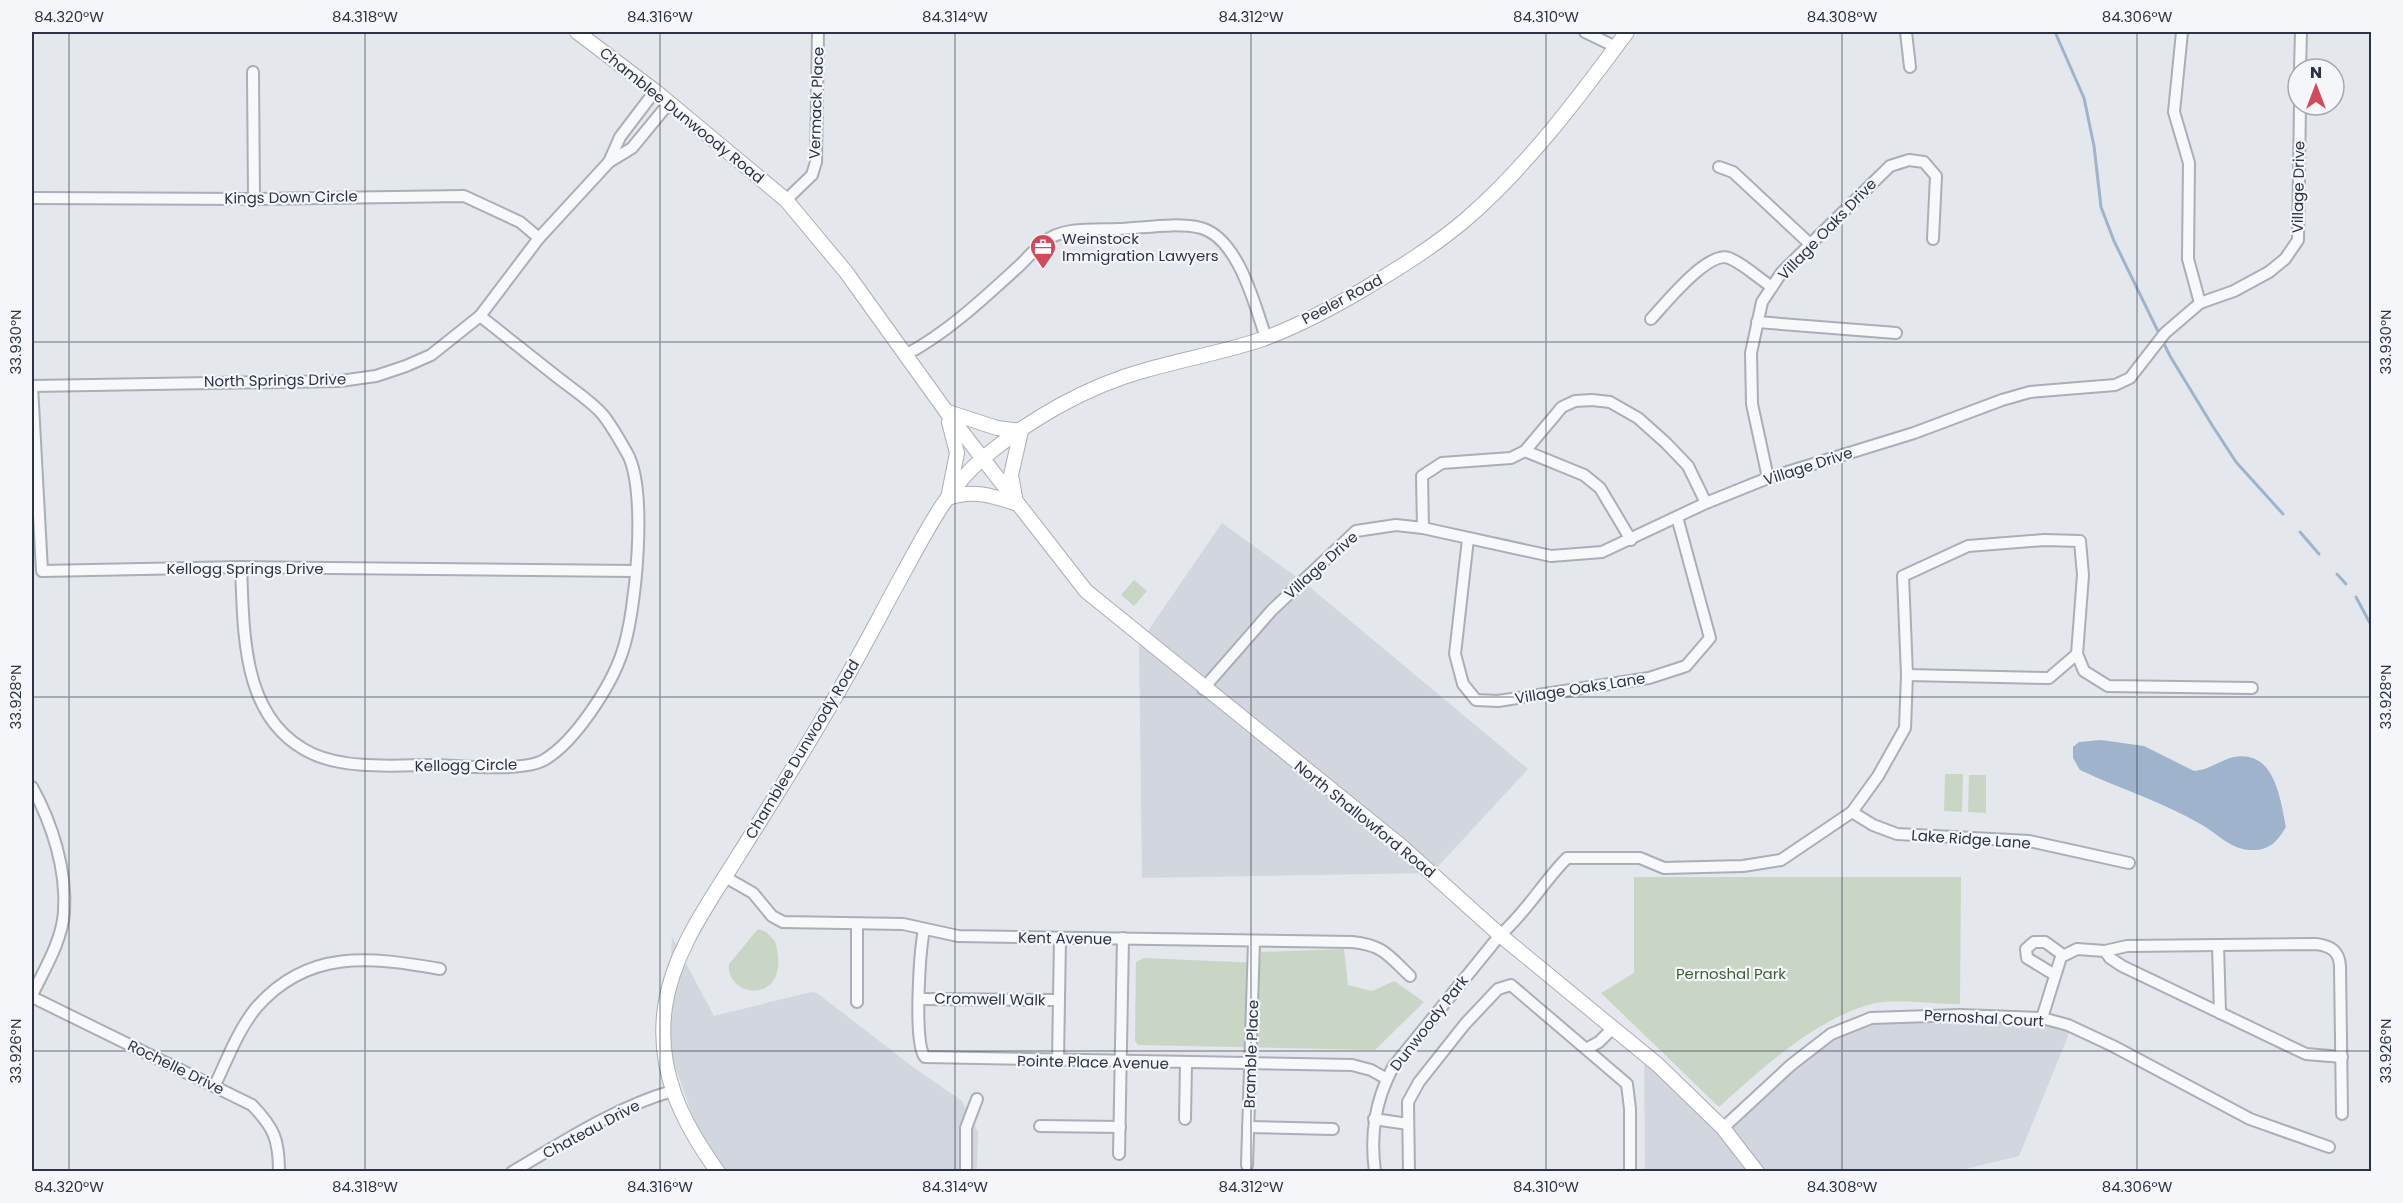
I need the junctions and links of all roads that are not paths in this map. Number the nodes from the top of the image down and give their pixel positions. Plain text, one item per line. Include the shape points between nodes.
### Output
1 (577, 32) edge
2 (818, 32) edge
3 (1585, 32) edge
4 (1627, 32) edge
5 (1906, 32) edge
6 (2182, 32) edge
7 (2301, 32) edge
8 (1616, 47) junction
9 (2300, 57) edge
10 (1910, 67) dead end
11 (253, 72) dead end
12 (655, 91) junction
13 (669, 103) junction
14 (2300, 117) edge
15 (609, 162) junction
16 (1719, 167) dead end
17 (32, 198) edge
18 (255, 199) junction
19 (786, 200) junction
20 (539, 238) junction
21 (1933, 238) dead end
22 (1810, 244) junction
23 (1772, 287) junction
24 (2200, 303) junction
25 (480, 316) junction
26 (1651, 319) dead end
27 (1757, 322) junction
28 (1896, 333) dead end
29 (1266, 338) junction
30 (907, 354) junction
31 (32, 386) edge
32 (946, 411) junction
33 (1021, 431) junction
34 (1526, 451) junction
35 (983, 458) junction
36 (1768, 478) junction
37 (948, 498) junction
38 (1706, 502) junction
39 (1018, 504) junction
40 (1677, 517) junction
41 (1423, 528) junction
42 (1468, 539) junction
43 (1631, 540) junction
44 (241, 567) junction
45 (635, 571) junction
46 (2077, 654) junction
47 (1907, 675) junction
48 (2252, 687) dead end
49 (1203, 689) junction
50 (32, 787) edge
51 (1852, 812) junction
52 (2129, 863) dead end
53 (725, 878) junction
54 (857, 924) junction
55 (924, 930) junction
56 (1500, 935) junction
57 (1060, 938) junction
58 (1124, 938) junction
59 (1254, 942) junction
60 (2218, 945) junction
61 (2105, 951) junction
62 (2063, 955) junction
63 (440, 969) dead end
64 (2055, 975) junction
65 (1410, 976) dead end
66 (32, 996) edge
67 (920, 999) junction
68 (1059, 1000) junction
69 (857, 1002) dead end
70 (2220, 1013) junction
71 (2042, 1018) junction
72 (1612, 1029) junction
73 (1587, 1048) junction
74 (2342, 1057) junction
75 (1058, 1061) junction
76 (1121, 1061) junction
77 (1186, 1064) junction
78 (1251, 1064) junction
79 (1387, 1078) junction
80 (215, 1085) junction
81 (672, 1091) junction
82 (977, 1099) dead end
83 (2342, 1114) dead end
84 (1185, 1119) dead end
85 (1374, 1119) junction
86 (1408, 1124) junction
87 (1040, 1126) dead end
88 (1120, 1127) junction
89 (1248, 1127) junction
90 (1723, 1128) junction
91 (1333, 1129) dead end
92 (2329, 1147) dead end
93 (1119, 1154) dead end
94 (1247, 1165) dead end
95 (279, 1172) edge
96 (512, 1172) edge
97 (718, 1172) edge
98 (966, 1172) edge
99 (1375, 1172) edge
100 (1409, 1172) edge
101 (1630, 1172) edge
102 (1757, 1172) edge

1 - 12 street, Chamblee Dunwoody Road
2 - 19 street, Vermack Place via 816,162 812,175
3 - 8 street
4 - 8 street, Peeler Road
5 - 10 street
6 - 24 street via 2174,112 2189,163 2188,259
7 - 9 street
8 - 29 street, Peeler Road via 1533,150 1460,224 1415,258 1342,302
11 - 18 street
12 - 13 street, Chamblee Dunwoody Road
12 - 15 street, North Springs Drive via 620,137
13 - 15 street, North Springs Drive via 632,147
13 - 19 street, Chamblee Dunwoody Road
14 - 24 street, Village Drive via 2298,240 2285,259 2269,272
15 - 20 street, North Springs Drive
16 - 22 street via 1733,172
17 - 18 street, Kings Down Circle
18 - 20 street, Kings Down Circle via 464,196 520,222
19 - 30 street, Chamblee Dunwoody Road
20 - 25 street, North Springs Drive
21 - 22 street, Village Oaks Drive via 1936,176 1924,162 1909,160 1890,166
22 - 23 street, Village Oaks Drive
23 - 26 street via 1727,257 1714,258
23 - 27 street, Village Oaks Drive via 1762,302
24 - 36 street, Village Drive via 2159,341 2130,378 2115,385 2030,392
25 - 31 street, North Springs Drive via 431,355 376,376 340,381
25 - 45 street, Kellogg Circle via 603,415 629,456 639,533
27 - 28 street
27 - 36 street, Village Oaks Drive via 1751,353 1752,404
29 - 30 street via 1236,259 1215,234 1181,226 1084,230 1055,235 1043,242 932,339
29 - 33 street, Peeler Road via 1111,381
30 - 32 street
31 - 44 street, Kellogg Springs Drive via 42,571
32 - 33 street via 997,428
32 - 35 street
32 - 37 street via 957,453
33 - 35 street, Peeler Road
33 - 39 street via 1011,475
34 - 38 street via 1562,407 1575,401 1610,402 1638,418 1688,466
34 - 41 street via 1511,458 1442,463 1422,476
34 - 43 street via 1584,476 1600,488
35 - 37 street, Chamblee Dunwoody Road
35 - 39 street, North Shallowford Road
36 - 38 street, Village Drive
37 - 39 street via 980,493
37 - 53 street, Chamblee Dunwoody Road via 829,709
38 - 40 street, Village Drive
39 - 49 street, North Shallowford Road via 1086,591
40 - 42 street, Village Oaks Lane via 1710,638 1686,666 1649,678 1498,701 1476,700 1463,684 1455,654
40 - 43 street, Village Drive
41 - 42 street, Village Drive
41 - 49 street, Village Drive via 1396,525 1356,531 1272,610
42 - 43 street, Village Drive via 1551,556 1602,552
44 - 45 street, Kellogg Springs Drive
44 - 45 street, Kellogg Circle via 244,645 259,701 288,737 314,754 344,762 509,766 542,761 558,750 581,724 622,653
46 - 47 street via 2049,678
46 - 47 street via 2083,575 2080,541 1968,546 1903,576
46 - 48 street via 2084,671 2108,686
47 - 51 street via 1905,728
49 - 56 street, North Shallowford Road via 1400,845
50 - 66 street via 56,840 64,913 54,949
51 - 52 street, Lake Ridge Lane via 1897,834 2029,842
51 - 56 street via 1781,860 1743,866 1664,868 1640,858 1567,858
53 - 54 street, Kent Avenue via 753,893 772,916 783,922
53 - 81 street, Chamblee Dunwoody Road via 692,933 669,987 664,1043
54 - 55 street, Kent Avenue via 903,924
54 - 69 street
55 - 57 street, Kent Avenue via 958,936
55 - 67 street, Pointe Place Avenue
56 - 72 street, North Shallowford Road
56 - 79 street, Dunwoody Park
57 - 58 street, Kent Avenue
57 - 68 street
58 - 59 street, Kent Avenue
58 - 76 street
59 - 65 street, Kent Avenue via 1375,945
59 - 78 street, Bramble Place
60 - 61 street via 2127,946
60 - 70 street
60 - 74 street via 2316,944 2335,951 2340,966
61 - 62 street via 2077,949
61 - 70 street via 2115,963
62 - 64 street
62 - 64 street via 2045,942 2034,942 2026,949 2027,958
63 - 80 street via 379,959 339,960 308,969 257,1008
64 - 71 street
66 - 80 street, Rochelle Drive
67 - 68 street, Cromwell Walk
67 - 75 street, Pointe Place Avenue via 919,1042 925,1057
68 - 75 street
70 - 74 street via 2306,1054
71 - 90 street, Pernoshal Court via 1871,1018 1831,1034 1809,1049
71 - 92 street, Pernoshal Court via 2068,1025 2113,1046 2250,1119
72 - 73 street
72 - 90 street, North Shallowford Road via 1658,1065
73 - 86 street, Dunwoody Park via 1511,985 1498,989 1419,1082 1408,1102
73 - 101 street, Dunwoody Park via 1627,1084
74 - 83 street
75 - 76 street, Pointe Place Avenue
76 - 77 street, Pointe Place Avenue
76 - 88 street
77 - 78 street, Pointe Place Avenue
77 - 84 street
78 - 79 street, Pointe Place Avenue via 1352,1065
78 - 89 street, Bramble Place
79 - 85 street, Dunwoody Park
80 - 95 street, Rochelle Drive via 252,1105 272,1126 279,1149
81 - 96 street, Chateau Drive via 587,1128
81 - 97 street, Chamblee Dunwoody Road via 686,1122
82 - 98 street via 966,1128
85 - 86 street
85 - 99 street, Dunwoody Park
86 - 100 street, Dunwoody Park
87 - 88 street
88 - 93 street
89 - 91 street
89 - 94 street, Bramble Place
90 - 102 street, North Shallowford Road

